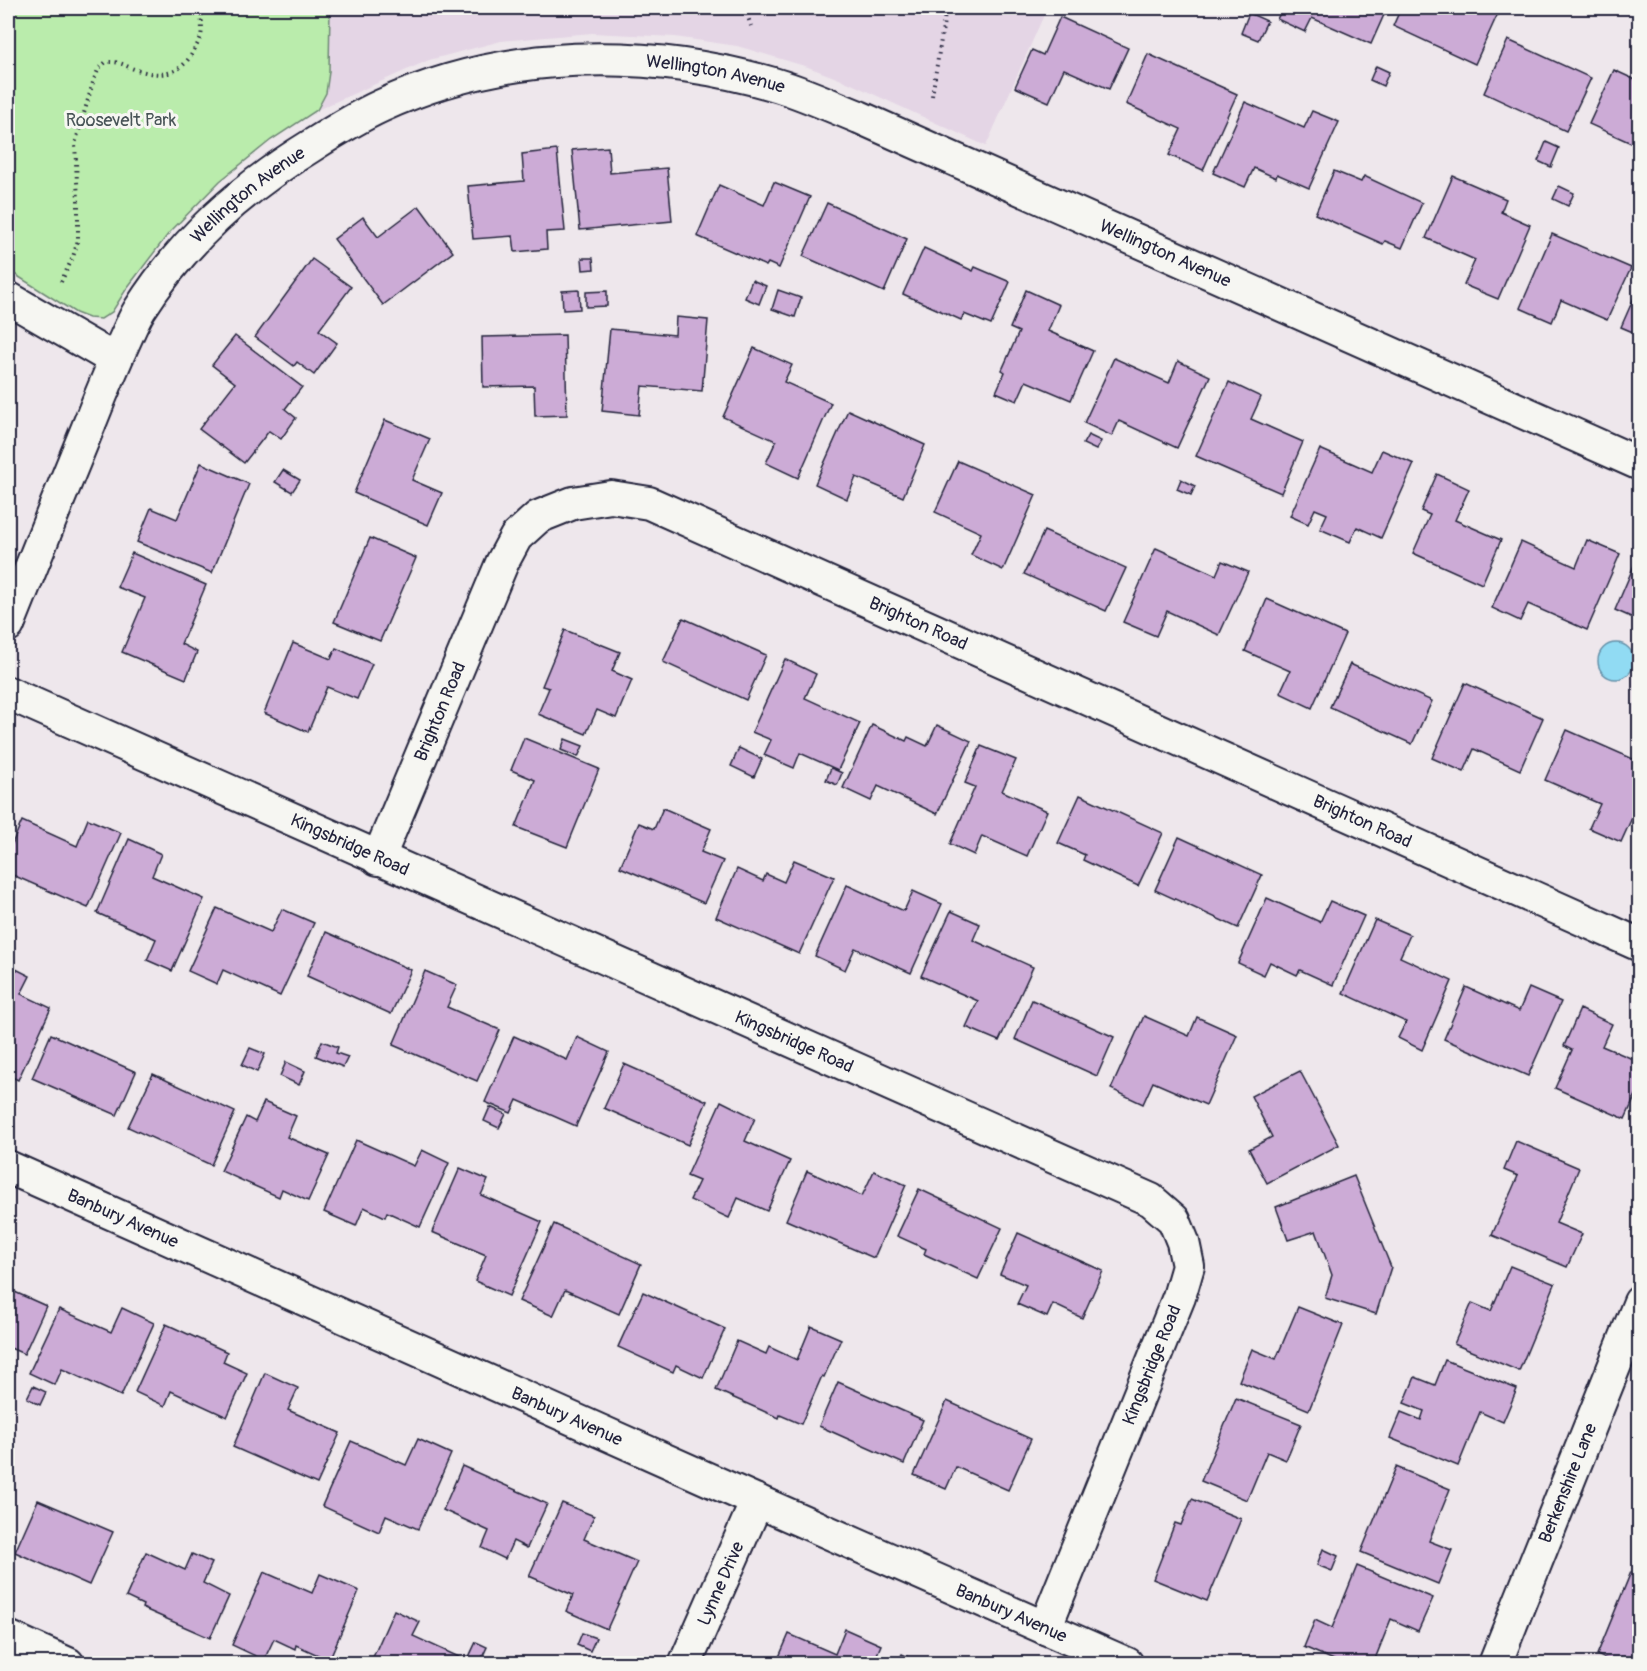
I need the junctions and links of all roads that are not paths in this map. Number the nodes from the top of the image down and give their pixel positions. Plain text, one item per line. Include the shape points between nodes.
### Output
1 (8, 298) edge
2 (115, 360) junction
3 (1640, 464) edge
4 (8, 625) edge
5 (8, 693) edge
6 (378, 859) junction
7 (1640, 945) edge
8 (8, 1167) edge
9 (1640, 1302) edge
10 (756, 1501) junction
11 (1045, 1628) junction
12 (8, 1637) edge
13 (68, 1664) edge
14 (684, 1664) edge
15 (1126, 1664) edge
16 (1495, 1664) edge

1 - 2 street
2 - 3 street, Wellington Avenue via 138,312 168,268 223,209 276,168 331,134 381,106 444,82 504,66 568,59 635,59 700,67 774,84 860,117
2 - 4 street, Wellington Avenue
5 - 6 street, Kingsbridge Road
6 - 7 street, Brighton Road via 516,537 538,517 573,503 611,497 649,503
6 - 11 street, Kingsbridge Road via 1151,1200 1174,1220 1188,1266 1179,1297
8 - 10 street, Banbury Avenue
9 - 16 street, Berkenshire Lane
10 - 11 street, Banbury Avenue
10 - 14 street, Lynne Drive
11 - 15 street, Banbury Avenue
12 - 13 street

